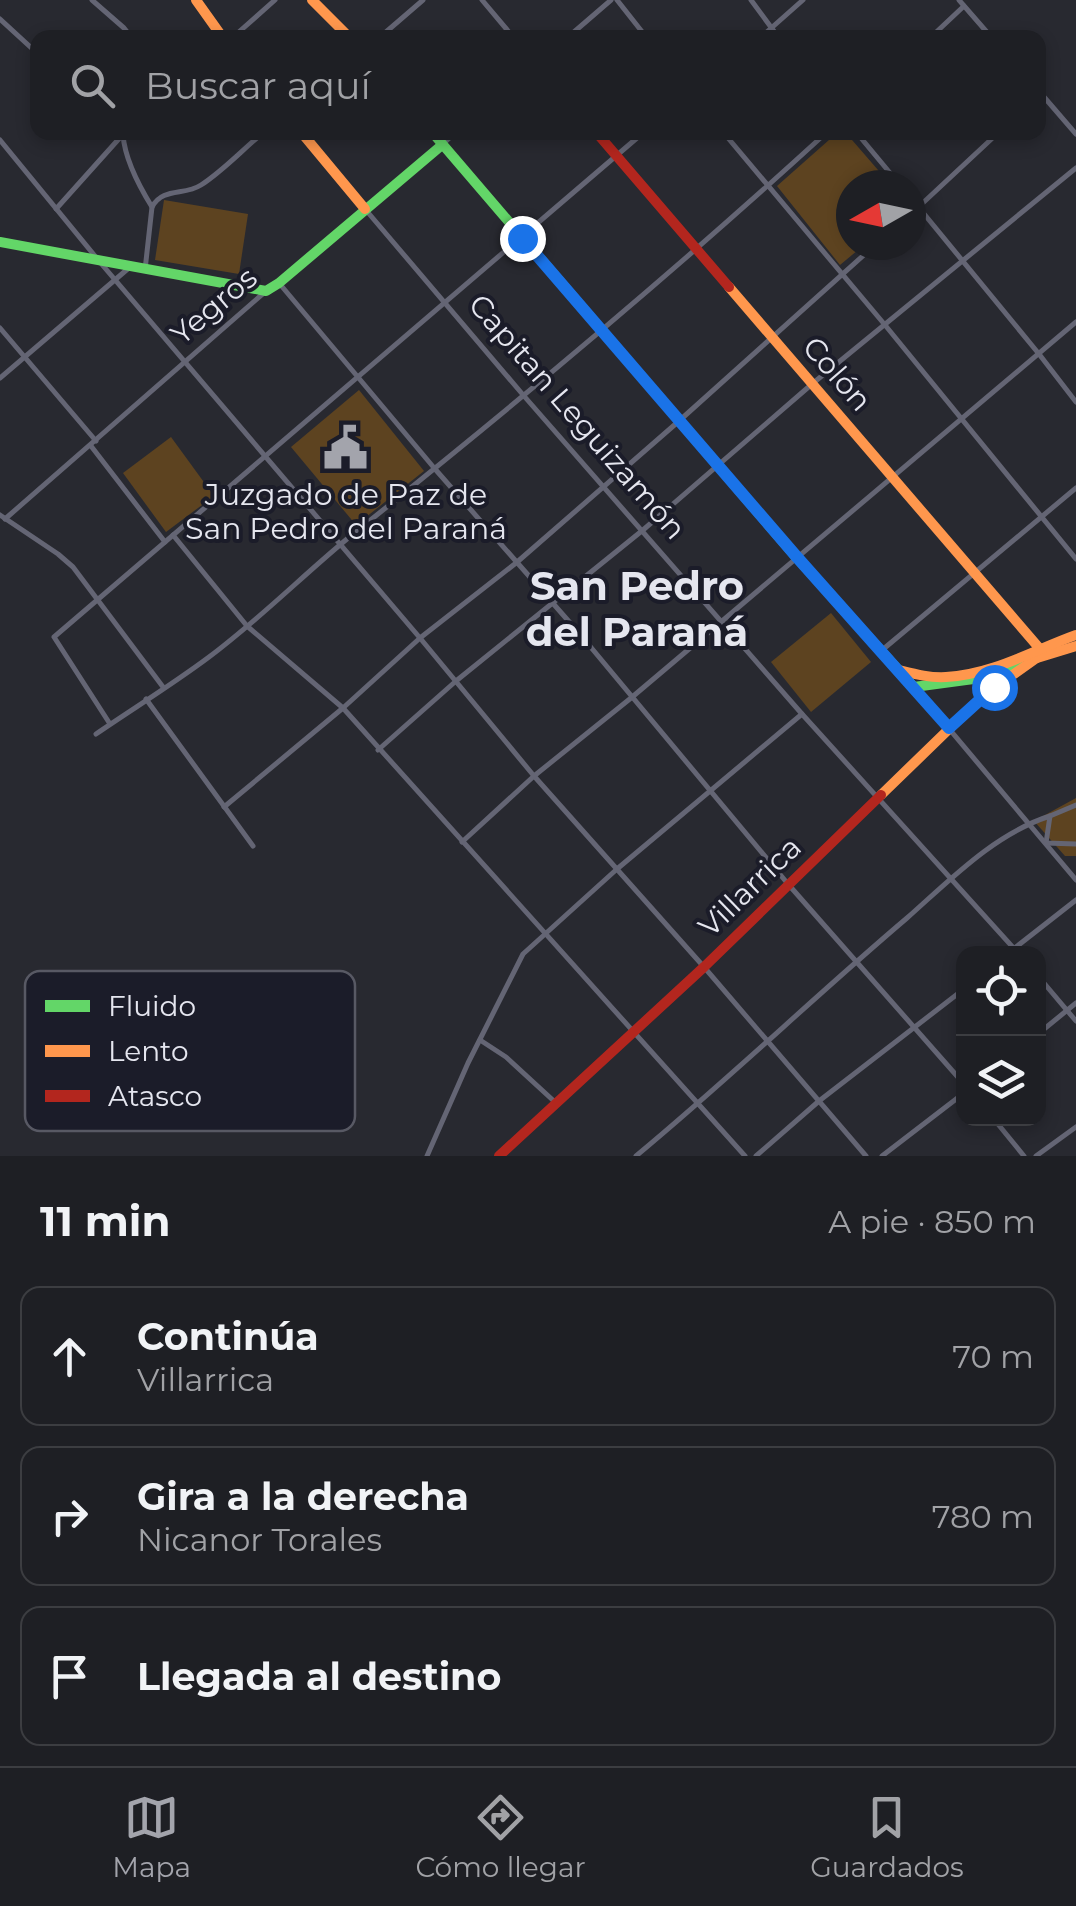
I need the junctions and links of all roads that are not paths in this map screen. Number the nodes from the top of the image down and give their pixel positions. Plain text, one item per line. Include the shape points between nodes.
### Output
1 (92, 0) edge
2 (196, 0) edge
3 (274, 0) edge
4 (312, 0) edge
5 (423, 0) edge
6 (482, 0) edge
7 (614, 0) edge
8 (750, 0) edge
9 (803, 0) edge
10 (961, 3) edge
11 (0, 19) edge
12 (772, 28) junction
13 (122, 30) edge
14 (217, 30) edge
15 (241, 30) edge
16 (342, 30) edge
17 (387, 30) edge
18 (507, 30) edge
19 (577, 30) edge
20 (639, 30) edge
21 (770, 30) edge
22 (937, 30) edge
23 (985, 30) edge
24 (30, 47) edge
25 (1046, 101) edge
26 (1076, 134) edge
27 (0, 140) edge
28 (117, 140) edge
29 (123, 140) edge
30 (255, 140) edge
31 (308, 140) edge
32 (438, 140) edge
33 (447, 140) edge
34 (603, 140) edge
35 (635, 140) edge
36 (730, 140) edge
37 (818, 140) edge
38 (863, 140) edge
39 (990, 140) edge
40 (442, 145) junction
41 (616, 156) junction
42 (1076, 168) edge
43 (888, 170) edge
44 (768, 186) junction
45 (926, 200) edge
46 (152, 207) junction
47 (56, 209) junction
48 (365, 209) junction
49 (926, 216) edge
50 (522, 238) junction
51 (0, 242) edge
52 (697, 250) junction
53 (857, 260) edge
54 (98, 261) junction
55 (964, 262) junction
56 (130, 267) junction
57 (145, 270) junction
58 (841, 274) junction
59 (116, 280) junction
60 (279, 282) junction
61 (266, 290) junction
62 (445, 304) junction
63 (1076, 322) edge
64 (885, 325) junction
65 (0, 328) edge
66 (602, 330) junction
67 (772, 336) junction
68 (1040, 354) junction
69 (24, 356) junction
70 (185, 363) junction
71 (0, 378) edge
72 (358, 378) junction
73 (812, 384) junction
74 (524, 396) junction
75 (1076, 402) edge
76 (960, 419) junction
77 (679, 421) junction
78 (94, 443) junction
79 (264, 457) junction
80 (717, 465) junction
81 (435, 469) junction
82 (892, 476) junction
83 (604, 485) junction
84 (1076, 488) edge
85 (3, 517) edge
86 (1040, 518) junction
87 (643, 530) junction
88 (173, 535) junction
89 (165, 542) junction
90 (340, 545) junction
91 (796, 556) junction
92 (1076, 560) edge
93 (516, 563) junction
94 (974, 572) junction
95 (99, 598) junction
96 (554, 604) junction
97 (722, 620) junction
98 (246, 626) junction
99 (1076, 635) edge
100 (420, 638) junction
101 (1076, 646) edge
102 (881, 651) junction
103 (1039, 653) junction
104 (897, 669) junction
105 (456, 681) junction
106 (914, 686) junction
107 (163, 688) junction
108 (631, 698) junction
109 (146, 699) junction
110 (343, 708) junction
111 (802, 714) junction
112 (110, 724) junction
113 (949, 728) junction
114 (96, 734) dead end
115 (378, 750) junction
116 (534, 776) junction
117 (710, 792) junction
118 (879, 799) junction
119 (1076, 805) edge
120 (224, 807) junction
121 (1050, 816) junction
122 (1029, 822) junction
123 (462, 842) junction
124 (1046, 843) junction
125 (1076, 844) edge
126 (253, 846) dead end
127 (617, 869) junction
128 (953, 878) junction
129 (1076, 880) edge
130 (788, 884) junction
131 (1076, 900) edge
132 (546, 932) junction
133 (1013, 946) edge
134 (1022, 946) edge
135 (857, 960) junction
136 (704, 967) junction
137 (1046, 986) edge
138 (956, 995) edge
139 (1076, 1004) edge
140 (1067, 1011) junction
141 (1076, 1021) edge
142 (915, 1028) junction
143 (1046, 1028) edge
144 (634, 1032) junction
145 (480, 1040) junction
146 (767, 1040) junction
147 (956, 1075) edge
148 (956, 1100) edge
149 (819, 1101) junction
150 (556, 1104) junction
151 (698, 1104) junction
152 (999, 1126) edge
153 (1076, 1126) edge
154 (427, 1156) edge
155 (499, 1156) edge
156 (636, 1156) edge
157 (745, 1156) edge
158 (756, 1156) edge
159 (866, 1156) edge
160 (882, 1156) edge
161 (1024, 1156) edge
162 (1036, 1156) edge

1 - 13 street
2 - 14 street
3 - 15 street
4 - 16 street
5 - 17 street
6 - 18 street
7 - 19 street
7 - 20 street
8 - 12 street
9 - 12 street
10 - 22 street
10 - 23 street
11 - 24 street
12 - 21 street
25 - 26 street
27 - 47 street
28 - 47 street
29 - 46 street
30 - 46 street via 200,186 167,193
31 - 48 street, Capitan Leguizamón
32 - 40 street
33 - 40 street, Yegros
34 - 41 street, Colón
35 - 41 street
36 - 44 street
37 - 44 street
38 - 43 street
39 - 45 street
40 - 48 street, Yegros
40 - 50 street
41 - 50 street
41 - 52 street, Colón
42 - 55 street
44 - 52 street
44 - 58 street
46 - 57 street
47 - 54 street
48 - 60 street, Yegros
48 - 62 street, Capitan Leguizamón
49 - 55 street
50 - 62 street
50 - 66 street
51 - 54 street
52 - 66 street
52 - 67 street, Colón
53 - 58 street
54 - 56 street
54 - 59 street
55 - 64 street
55 - 68 street
56 - 57 street
56 - 59 street
57 - 61 street
58 - 64 street
58 - 67 street
59 - 69 street
59 - 70 street
60 - 61 street, Yegros
60 - 72 street
61 - 70 street, Yegros
62 - 72 street
62 - 74 street, Capitan Leguizamón
63 - 68 street
64 - 73 street
64 - 76 street
65 - 69 street
66 - 74 street
66 - 77 street
67 - 73 street, Colón
67 - 77 street
68 - 75 street
68 - 76 street
69 - 71 street
69 - 78 street
70 - 78 street, Yegros
70 - 79 street
72 - 79 street
72 - 81 street
73 - 80 street
73 - 82 street, Colón
74 - 81 street
74 - 83 street, Capitan Leguizamón
76 - 82 street
76 - 86 street
77 - 80 street
77 - 83 street
78 - 85 street, Yegros
78 - 89 street
79 - 88 street
79 - 90 street
80 - 87 street
80 - 91 street
81 - 90 street
81 - 93 street
82 - 91 street
82 - 94 street, Colón
83 - 87 street, Capitan Leguizamón
83 - 93 street
84 - 86 street
85 - 95 street via 66,560
86 - 92 street
86 - 94 street
87 - 96 street
87 - 97 street, Capitan Leguizamón
88 - 89 street
88 - 98 street
89 - 95 street
90 - 98 street
90 - 100 street
91 - 97 street
91 - 102 street
93 - 96 street
93 - 100 street
94 - 102 street
94 - 103 street, Colón
95 - 107 street
95 - 112 street via 54,637
96 - 105 street
96 - 108 street
97 - 108 street
97 - 111 street, Capitan Leguizamón
98 - 107 street
98 - 110 street
99 - 103 street, Villarrica
100 - 105 street
100 - 110 street
101 - 103 street, Villarrica
102 - 104 street
103 - 104 street, Villarrica via 959,677
103 - 106 street, Villarrica via 981,678
103 - 113 street, Villarrica
104 - 106 street
105 - 115 street
105 - 116 street
106 - 113 street
107 - 109 street
108 - 116 street
108 - 117 street
109 - 112 street
109 - 120 street
110 - 115 street
110 - 120 street
111 - 117 street
111 - 118 street, Capitan Leguizamón
112 - 114 street
113 - 118 street, Villarrica
113 - 122 street
115 - 123 street
116 - 123 street
116 - 127 street
117 - 127 street
117 - 130 street
118 - 128 street, Capitan Leguizamón
118 - 130 street, Villarrica
119 - 121 street
120 - 126 street
121 - 122 street
121 - 124 street
122 - 124 street
122 - 128 street
123 - 132 street
124 - 125 street
124 - 129 street
127 - 132 street
127 - 136 street
128 - 133 street, Capitan Leguizamón
128 - 135 street
130 - 135 street
130 - 136 street, Villarrica
131 - 134 street
132 - 144 street
132 - 145 street via 523,954
135 - 142 street
135 - 146 street
136 - 144 street, Villarrica
136 - 146 street
137 - 140 street
138 - 142 street
139 - 140 street
140 - 141 street
140 - 143 street
142 - 147 street
142 - 149 street
144 - 150 street, Villarrica
144 - 151 street
145 - 150 street
145 - 154 street
146 - 149 street
146 - 151 street
148 - 160 street
149 - 158 street
149 - 159 street
150 - 155 street, Villarrica
151 - 156 street
151 - 157 street
152 - 161 street
153 - 162 street

